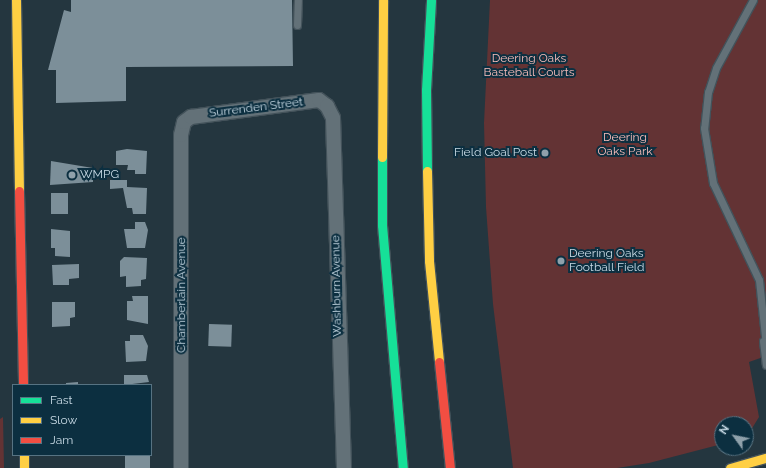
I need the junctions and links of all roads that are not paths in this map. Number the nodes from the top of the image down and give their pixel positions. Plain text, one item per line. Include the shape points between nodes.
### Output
1 (16, 0) edge
2 (298, 0) edge
3 (384, 0) edge
4 (431, 0) edge
5 (753, 0) edge
6 (297, 25) dead end
7 (370, 81) dead end
8 (381, 102) junction
9 (327, 106) joint
10 (184, 122) joint
11 (763, 280) edge
12 (764, 344) edge
13 (766, 365) edge
14 (23, 384) edge
15 (24, 456) edge
16 (766, 458) edge
17 (24, 468) edge
18 (181, 468) edge
19 (344, 468) edge
20 (403, 468) edge
21 (450, 468) edge
22 (730, 468) edge

1 - 14 main road
2 - 6 lane
3 - 8 main road
4 - 21 main road via 426,90 429,261
5 - 11 lane via 716,68 708,92 704,128 713,183
7 - 8 main road
8 - 20 main road via 382,226 392,369
9 - 10 street, Surrenden Street via 318,100 191,117
9 - 19 street, Washburn Avenue via 333,118
10 - 18 street, Chamberlain Avenue via 181,135
11 - 12 lane
12 - 13 lane
15 - 17 main road
16 - 22 main road

